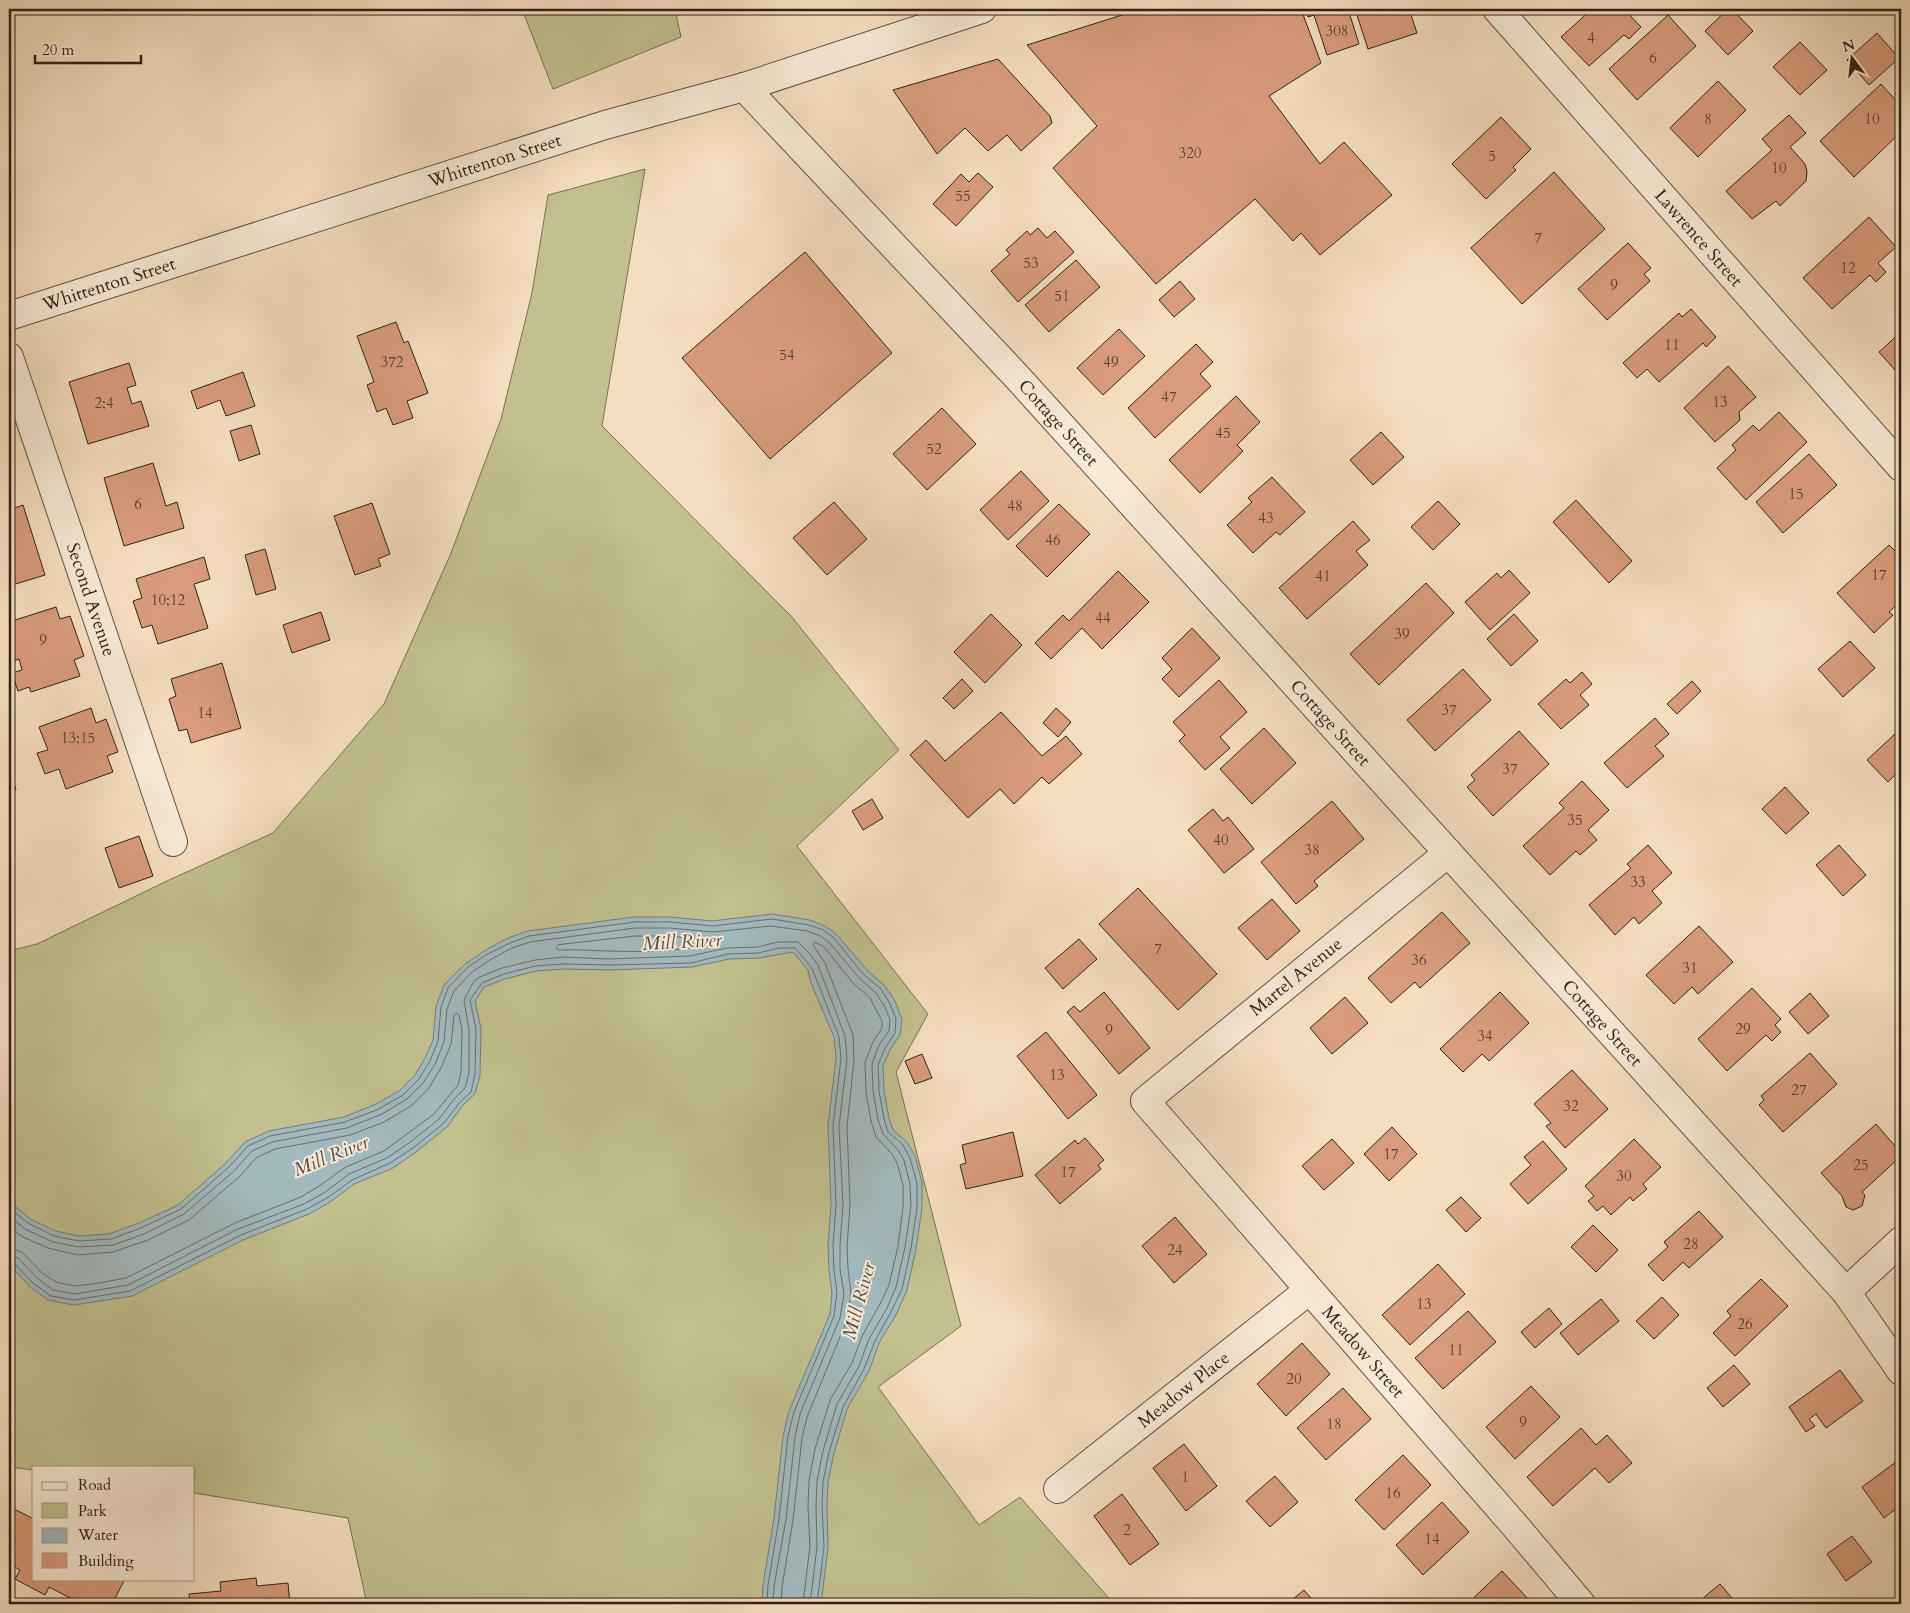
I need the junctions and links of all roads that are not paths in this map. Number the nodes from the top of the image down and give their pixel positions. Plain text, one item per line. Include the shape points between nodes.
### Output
1 (982, 9) edge
2 (1497, 9) edge
3 (744, 87) junction
4 (9, 316) edge
5 (9, 357) edge
6 (1901, 467) edge
7 (173, 842) dead end
8 (1448, 852) junction
9 (1145, 1101) joint
10 (1901, 1241) edge
11 (1308, 1291) junction
12 (1846, 1292) junction
13 (1901, 1371) edge
14 (1058, 1490) dead end
15 (1581, 1604) edge

1 - 3 street, Whittenton Street
2 - 6 street, Lawrence Street
3 - 4 street, Whittenton Street via 605,125
3 - 8 street, Cottage Street via 1018,378
5 - 7 street, Second Avenue
8 - 9 street, Martel Avenue
8 - 12 street, Cottage Street
9 - 11 street, Meadow Street
10 - 12 street
11 - 14 street, Meadow Place
11 - 15 street, Meadow Street
12 - 13 street, Cottage Street

